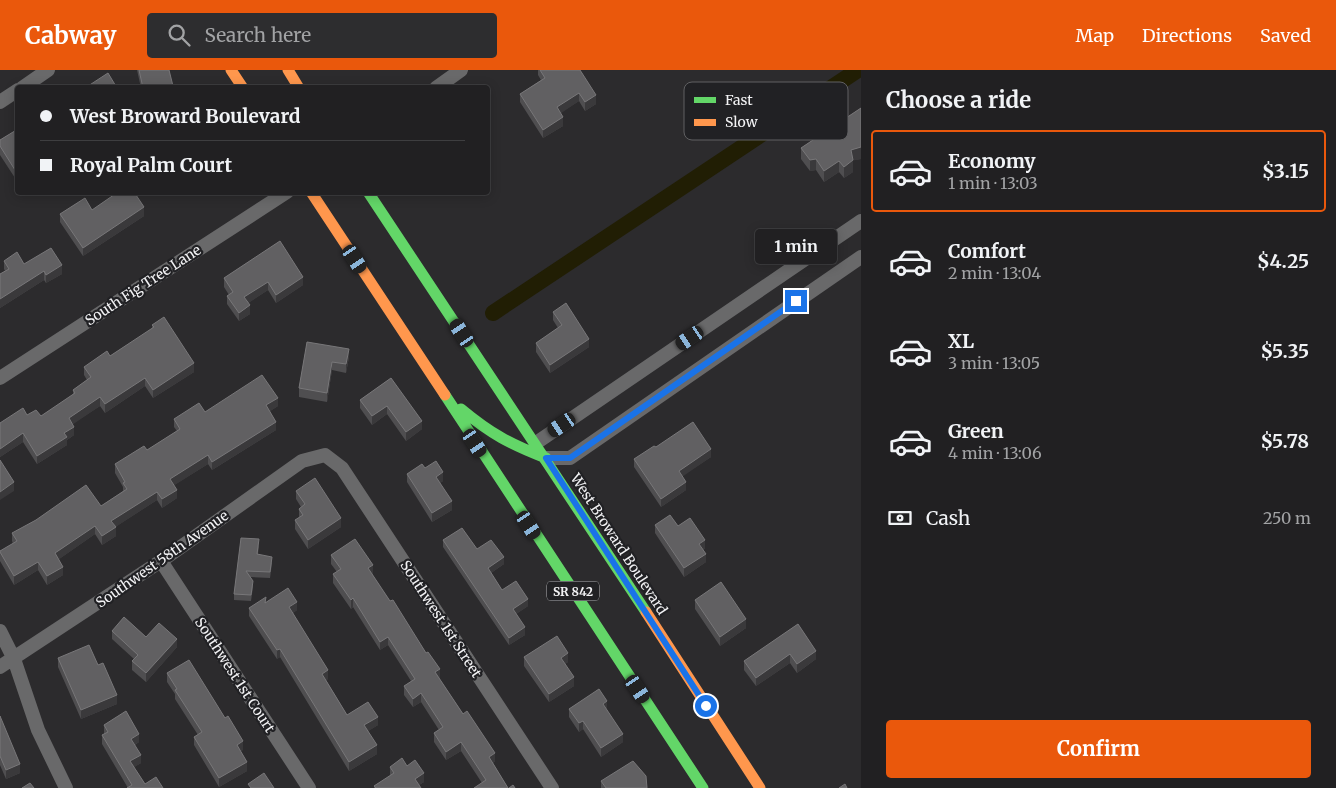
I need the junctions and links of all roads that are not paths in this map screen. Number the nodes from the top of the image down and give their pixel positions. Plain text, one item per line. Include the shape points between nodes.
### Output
1 (48, 70) edge
2 (231, 70) edge
3 (288, 70) edge
4 (461, 70) edge
5 (26, 85) edge
6 (241, 85) edge
7 (297, 85) edge
8 (440, 85) edge
9 (15, 92) edge
10 (0, 102) edge
11 (282, 195) edge
12 (313, 195) edge
13 (370, 195) edge
14 (861, 221) edge
15 (861, 257) edge
16 (0, 378) edge
17 (442, 393) junction
18 (536, 443) junction
19 (325, 455) joint
20 (546, 458) junction
21 (161, 561) junction
22 (0, 631) edge
23 (14, 659) junction
24 (0, 668) edge
25 (66, 788) edge
26 (309, 788) edge
27 (552, 788) edge
28 (703, 788) edge
29 (760, 788) edge

1 - 5 street
2 - 6 main road
3 - 7 main road
4 - 8 street
9 - 10 street
11 - 16 street, South Fig Tree Lane
12 - 17 main road, SR 842
13 - 18 main road, West Broward Boulevard
14 - 18 street
15 - 20 street via 570,458
17 - 20 main road via 487,431 509,444
17 - 28 main road, SR 842
18 - 20 main road, West Broward Boulevard
19 - 21 street, Southwest 58th Avenue via 302,461
19 - 27 street, Southwest 1st Street via 342,468
20 - 29 main road, West Broward Boulevard
21 - 23 street, Southwest 58th Avenue
21 - 26 street, Southwest 1st Court
22 - 23 street
23 - 24 street, Southwest 58th Avenue
23 - 25 street via 38,730

